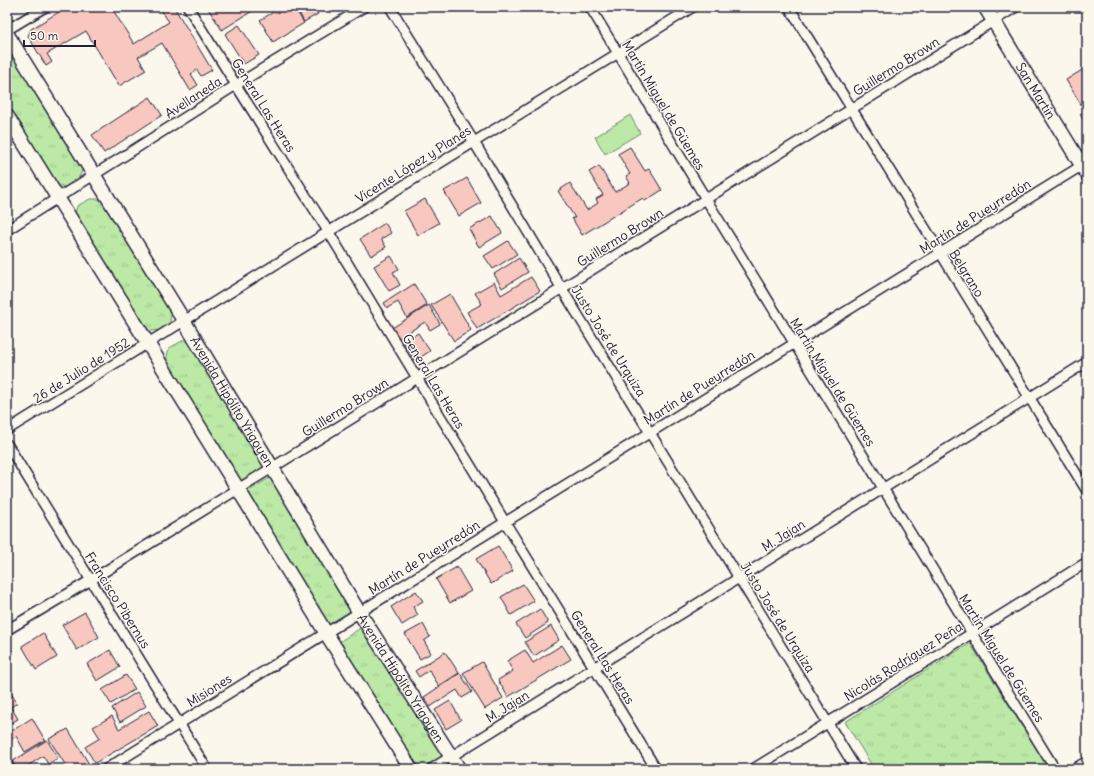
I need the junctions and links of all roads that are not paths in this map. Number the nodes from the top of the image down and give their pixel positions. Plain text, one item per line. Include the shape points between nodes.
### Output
1 (45, 7) edge
2 (188, 7) edge
3 (364, 7) edge
4 (390, 7) edge
5 (590, 7) edge
6 (693, 7) edge
7 (789, 7) edge
8 (985, 7) edge
9 (1016, 7) edge
10 (993, 21) junction
11 (7, 30) edge
12 (7, 34) edge
13 (618, 53) junction
14 (236, 86) junction
15 (852, 109) junction
16 (7, 116) edge
17 (474, 142) junction
18 (1085, 167) edge
19 (96, 175) junction
20 (58, 198) junction
21 (706, 199) junction
22 (7, 230) edge
23 (328, 231) junction
24 (940, 254) junction
25 (562, 289) junction
26 (184, 321) junction
27 (147, 344) junction
28 (794, 344) junction
29 (1087, 362) edge
30 (417, 378) junction
31 (1030, 397) junction
32 (7, 430) edge
33 (650, 433) junction
34 (7, 444) edge
35 (273, 467) junction
36 (883, 488) junction
37 (238, 489) junction
38 (1087, 491) edge
39 (505, 522) junction
40 (1087, 562) edge
41 (739, 578) junction
42 (91, 580) junction
43 (360, 612) junction
44 (7, 630) edge
45 (326, 633) junction
46 (972, 633) junction
47 (594, 668) junction
48 (180, 723) junction
49 (828, 723) junction
50 (452, 756) junction
51 (1087, 761) edge
52 (7, 764) edge
53 (10, 769) edge
54 (106, 769) edge
55 (207, 769) edge
56 (411, 769) edge
57 (431, 769) edge
58 (459, 769) edge
59 (656, 769) edge
60 (753, 769) edge
61 (856, 769) edge
62 (1055, 769) edge
63 (1074, 769) edge

1 - 11 street
2 - 14 street, General Las Heras
3 - 14 street, Avellaneda
4 - 17 street, Justo José de Urquiza
5 - 13 street, Martín Miguel de Güemes
6 - 13 street, Vicente López y Planes
7 - 15 street, Belgrano
8 - 10 main road, San Martín
9 - 10 street, Guillermo Brown
10 - 15 street, Guillermo Brown
10 - 18 main road, San Martín
12 - 19 main road, Avenida Hipólito Yrigoyen
13 - 17 street, Vicente López y Planes
13 - 21 street, Martín Miguel de Güemes
14 - 19 street, Avellaneda
14 - 23 street, General Las Heras
15 - 21 street, Guillermo Brown
15 - 24 street, Belgrano
16 - 20 main road
17 - 23 street, Vicente López y Planes
17 - 25 street, Justo José de Urquiza
18 - 24 street, Martín de Pueyrredón
19 - 20 street, Avellaneda
19 - 26 main road, Avenida Hipólito Yrigoyen
20 - 22 street, Avellaneda
20 - 27 main road
21 - 25 street, Guillermo Brown
21 - 28 street, Martín Miguel de Güemes
23 - 26 street, Vicente López y Planes
23 - 30 street, General Las Heras
24 - 28 street, Martín de Pueyrredón
24 - 31 street, Belgrano
25 - 30 street, Guillermo Brown
25 - 33 street, Justo José de Urquiza
26 - 27 street, Vicente López y Planes
26 - 35 main road, Avenida Hipólito Yrigoyen
27 - 32 street, 26 de Julio de 1952
27 - 37 main road
28 - 33 street, Martín de Pueyrredón
28 - 36 street, Martín Miguel de Güemes
29 - 31 street, M. Jajan
30 - 35 street, Guillermo Brown
30 - 39 street, General Las Heras
31 - 36 street, M. Jajan
31 - 38 street, Belgrano
33 - 39 street, Martín de Pueyrredón
33 - 41 street, Justo José de Urquiza
34 - 42 street, Francisco Pibernus
35 - 37 street, Guillermo Brown
35 - 43 main road, Avenida Hipólito Yrigoyen
36 - 41 street, M. Jajan
36 - 46 street, Martín Miguel de Güemes
37 - 42 street, Guillermo Brown
37 - 45 main road
39 - 43 street, Martín de Pueyrredón
39 - 47 street, General Las Heras
40 - 46 street, Nicolás Rodríguez Peña
41 - 47 street, M. Jajan
41 - 49 street, Justo José de Urquiza
42 - 44 street, Guillermo Brown
42 - 48 street, Francisco Pibernus
43 - 45 street, Martín de Pueyrredón
43 - 50 main road, Avenida Hipólito Yrigoyen
45 - 48 street, Misiones
45 - 56 main road
46 - 49 street, Nicolás Rodríguez Peña
46 - 62 street, Martín Miguel de Güemes
47 - 50 street, M. Jajan
47 - 59 street, General Las Heras
48 - 54 street, Misiones
48 - 55 street, Francisco Pibernus
49 - 60 street, Nicolás Rodríguez Peña
49 - 61 street, Justo José de Urquiza
50 - 57 street, M. Jajan
50 - 58 main road, Avenida Hipólito Yrigoyen
51 - 63 street
52 - 53 street

